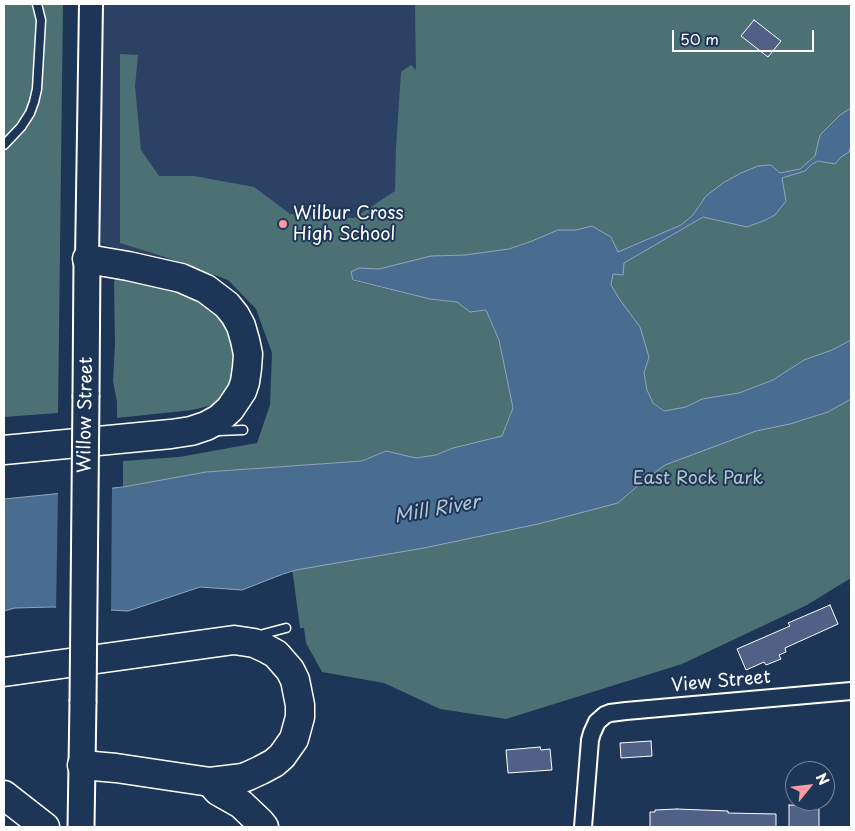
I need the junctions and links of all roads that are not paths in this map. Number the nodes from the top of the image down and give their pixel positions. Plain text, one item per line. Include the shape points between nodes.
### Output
1 (37, 4) edge
2 (91, 4) edge
3 (4, 145) edge
4 (88, 259) junction
5 (243, 430) dead end
6 (191, 431) junction
7 (4, 450) edge
8 (286, 628) dead end
9 (242, 641) junction
10 (4, 672) edge
11 (851, 691) edge
12 (82, 765) junction
13 (210, 782) junction
14 (4, 795) edge
15 (45, 827) edge
16 (81, 827) edge
17 (264, 827) edge
18 (583, 827) edge

1 - 3 lane via 40,35 34,102 21,127
2 - 4 main road, Willow Street
4 - 6 highway via 162,273 194,283 216,296 235,315 248,354 242,391 219,419
4 - 12 main road, Willow Street, bridge
5 - 6 lane
6 - 7 highway
8 - 9 lane
9 - 10 highway
9 - 13 highway via 276,654 290,670 300,705 298,728 282,756 268,767 243,778
11 - 18 street, View Street via 605,715 597,722 590,740
12 - 13 highway
12 - 16 main road, Willow Street
13 - 17 highway via 218,791 241,804
14 - 15 highway

